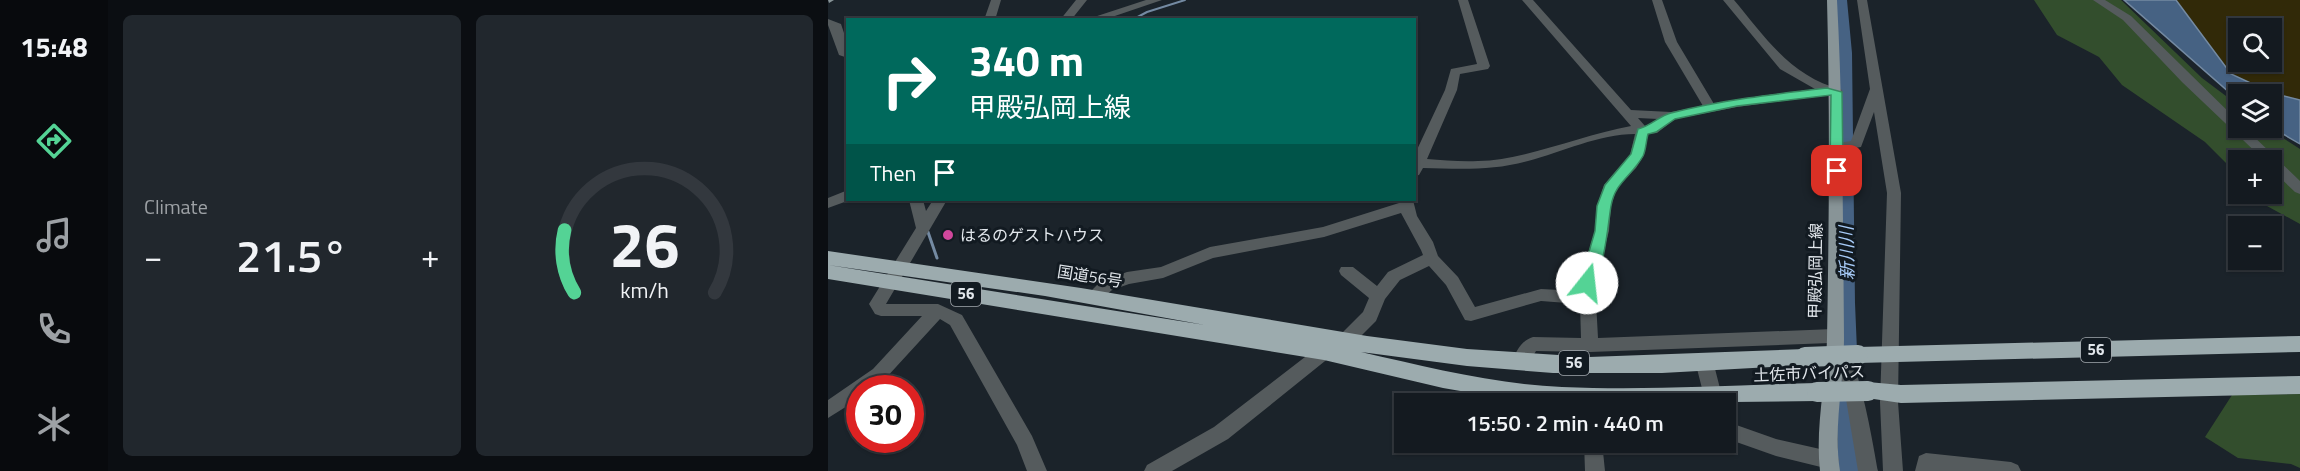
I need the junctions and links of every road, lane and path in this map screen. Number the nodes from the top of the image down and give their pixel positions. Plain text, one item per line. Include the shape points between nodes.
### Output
1 (996, 0) edge
2 (1082, 0) edge
3 (1157, 0) edge
4 (1463, 0) edge
5 (1527, 0) edge
6 (1657, 0) edge
7 (1728, 0) edge
8 (1832, 0) edge
9 (1862, 0) edge
10 (2098, 0) edge
11 (990, 18) edge
12 (1067, 18) edge
13 (1097, 18) edge
14 (828, 22) edge
15 (846, 53) edge
16 (1876, 90) junction
17 (1832, 92) junction
18 (1712, 108) junction
19 (1627, 114) junction
20 (1671, 116) junction
21 (1642, 131) junction
22 (1837, 147) junction
23 (2260, 150) edge
24 (1417, 167) edge
25 (2282, 172) edge
26 (2300, 189) edge
27 (846, 196) edge
28 (916, 201) edge
29 (939, 201) edge
30 (828, 203) edge
31 (1406, 203) edge
32 (922, 226) junction
33 (828, 258) edge
34 (1431, 258) junction
35 (1347, 271) dead end
36 (828, 272) edge
37 (894, 276) junction
38 (1378, 296) junction
39 (1093, 297) junction
40 (1587, 298) junction
41 (938, 310) junction
42 (1834, 340) junction
43 (1344, 342) junction
44 (2300, 344) edge
45 (1590, 345) junction
46 (1324, 352) junction
47 (1891, 356) junction
48 (1704, 361) junction
49 (1520, 363) junction
50 (2300, 385) edge
51 (1501, 393) edge
52 (1711, 393) edge
53 (1886, 393) junction
54 (1736, 398) edge
55 (828, 410) edge
56 (1736, 434) edge
57 (1594, 453) edge
58 (1829, 466) edge
59 (1037, 471) edge
60 (1154, 471) edge
61 (1595, 471) edge
62 (1868, 471) edge
63 (1893, 471) edge
64 (1925, 471) edge
65 (2011, 471) edge

1 - 11 street
2 - 12 street
3 - 13 street
4 - 24 street via 1484,66 1455,72
5 - 19 street
6 - 18 street via 1665,31
7 - 17 street via 1784,66
8 - 17 main road, 甲殿弘岡上線
9 - 16 street
10 - 23 street via 2127,18
14 - 15 street via 835,24
16 - 22 street via 1856,144
16 - 47 street via 1894,190
17 - 18 street
17 - 22 main road, 甲殿弘岡上線
18 - 20 street
19 - 20 street
19 - 21 street
20 - 21 street via 1652,130
21 - 24 street via 1591,138 1524,158 1479,165
21 - 40 street via 1637,155 1611,185 1604,206
22 - 42 main road, 甲殿弘岡上線
25 - 26 street
27 - 30 street
28 - 32 street
29 - 32 street
31 - 34 street
31 - 39 street via 1324,232 1210,253 1163,272 1106,286
32 - 37 street
33 - 37 highway, 国道56号 / 56
34 - 38 street via 1394,276
34 - 40 street via 1452,281 1471,315 1541,295
35 - 38 street
36 - 37 highway, 国道56号 / 56
37 - 39 highway, 国道56号 / 56
37 - 41 street via 877,304 881,310
37 - 46 highway, 国道56号 / 56
38 - 43 street via 1370,316
39 - 43 highway, 国道56号 / 56
40 - 45 street
41 - 55 street via 879,374
41 - 59 street via 956,320 1025,442
42 - 45 street
42 - 58 main road, 甲殿弘岡上線
42 - 62 street via 1853,387
43 - 46 street
43 - 49 highway, 土佐市バイパス / 56
44 - 47 highway, 土佐市バイパス / 56
45 - 49 street via 1533,344
46 - 51 highway, 土佐市バイパス / 56
46 - 60 street via 1221,433
47 - 48 highway, 土佐市バイパス / 56, bridge
47 - 53 street
48 - 49 highway, 土佐市バイパス / 56
48 - 52 street
50 - 53 highway, 土佐市バイパス / 56
53 - 54 highway, 土佐市バイパス / 56, bridge via 1817,392
53 - 63 street
56 - 58 street
57 - 61 street
64 - 65 street via 1926,462

